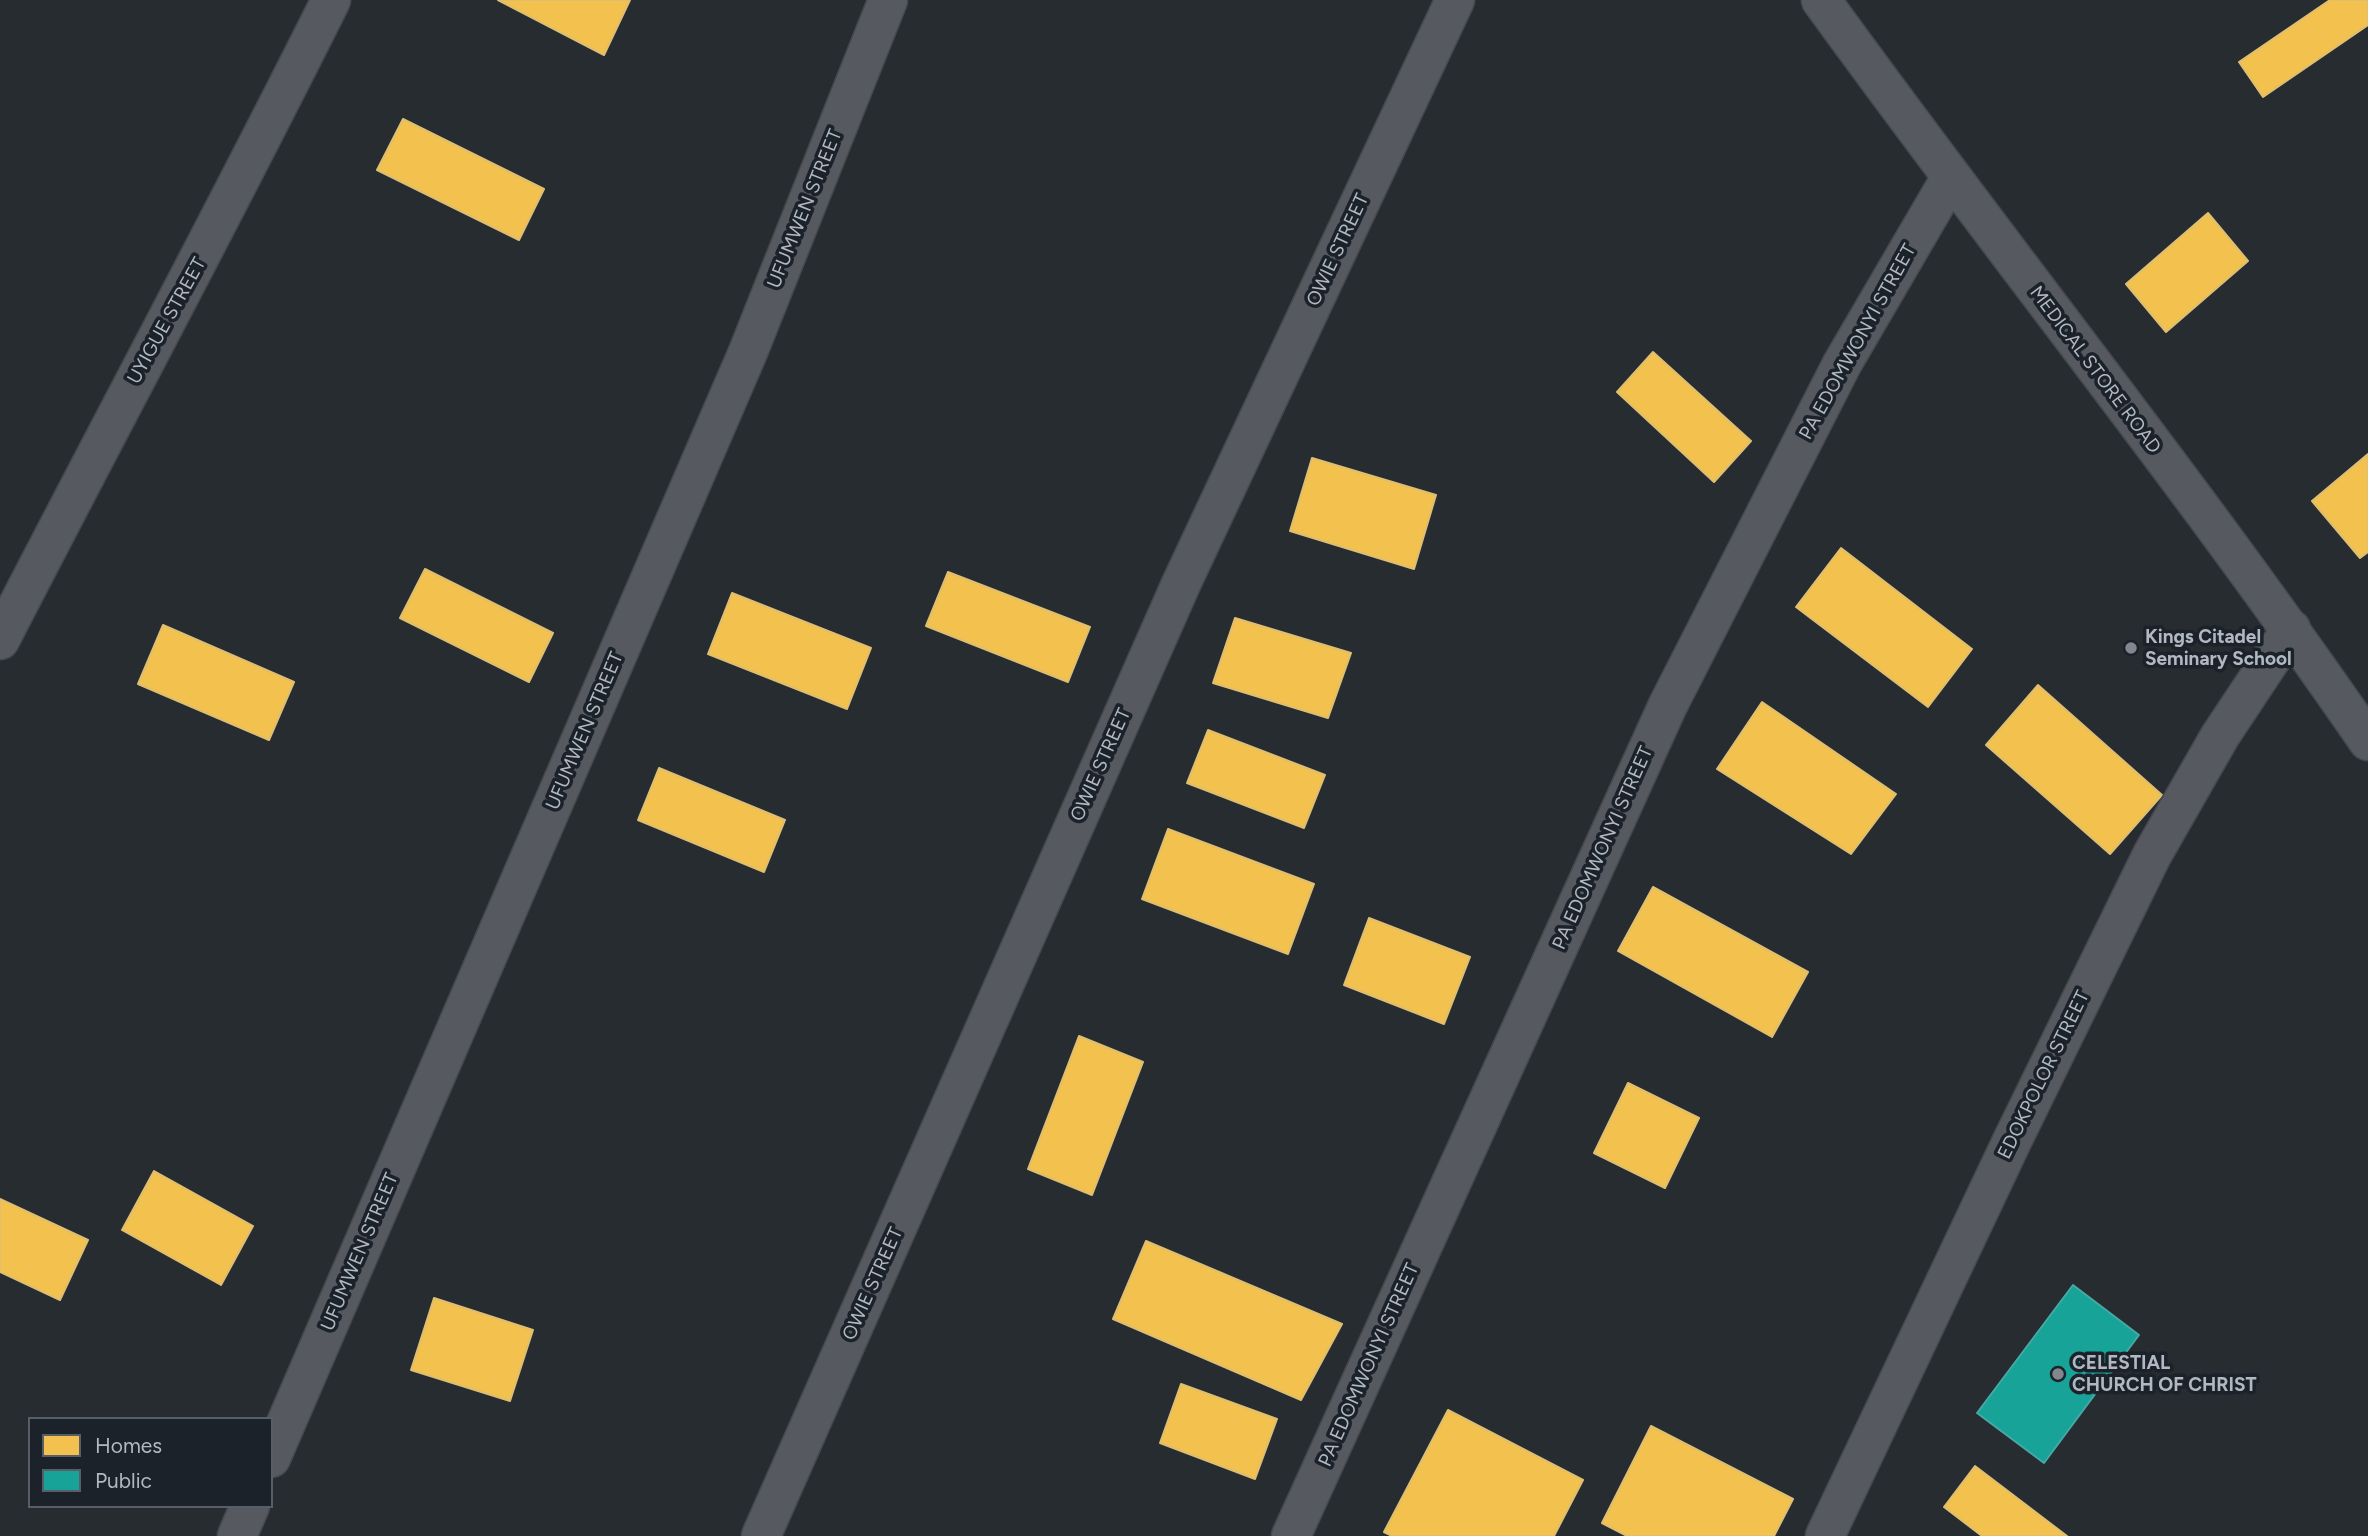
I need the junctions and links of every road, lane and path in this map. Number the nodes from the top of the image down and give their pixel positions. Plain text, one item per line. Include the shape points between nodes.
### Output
1 (331, 0) edge
2 (888, 0) edge
3 (1455, 0) edge
4 (1821, 0) edge
5 (1950, 178) junction
6 (2291, 629) junction
7 (0, 640) edge
8 (2368, 741) edge
9 (273, 1453) edge
10 (249, 1508) edge
11 (237, 1536) edge
12 (761, 1536) edge
13 (1291, 1536) edge
14 (1825, 1536) edge

1 - 7 street, UYIGUE STREET via 225,214
2 - 9 street, UFUMWEN STREET via 742,365
3 - 12 street, OWIE STREET via 1181,584
4 - 5 street, MEDICAL STORE ROAD
5 - 6 street, MEDICAL STORE ROAD
5 - 13 street, PA EDOMWONYI STREET via 1842,364 1668,705
6 - 8 street, MEDICAL STORE ROAD
6 - 14 street, EDOKPOLOR STREET via 2220,736 2152,855
10 - 11 street

